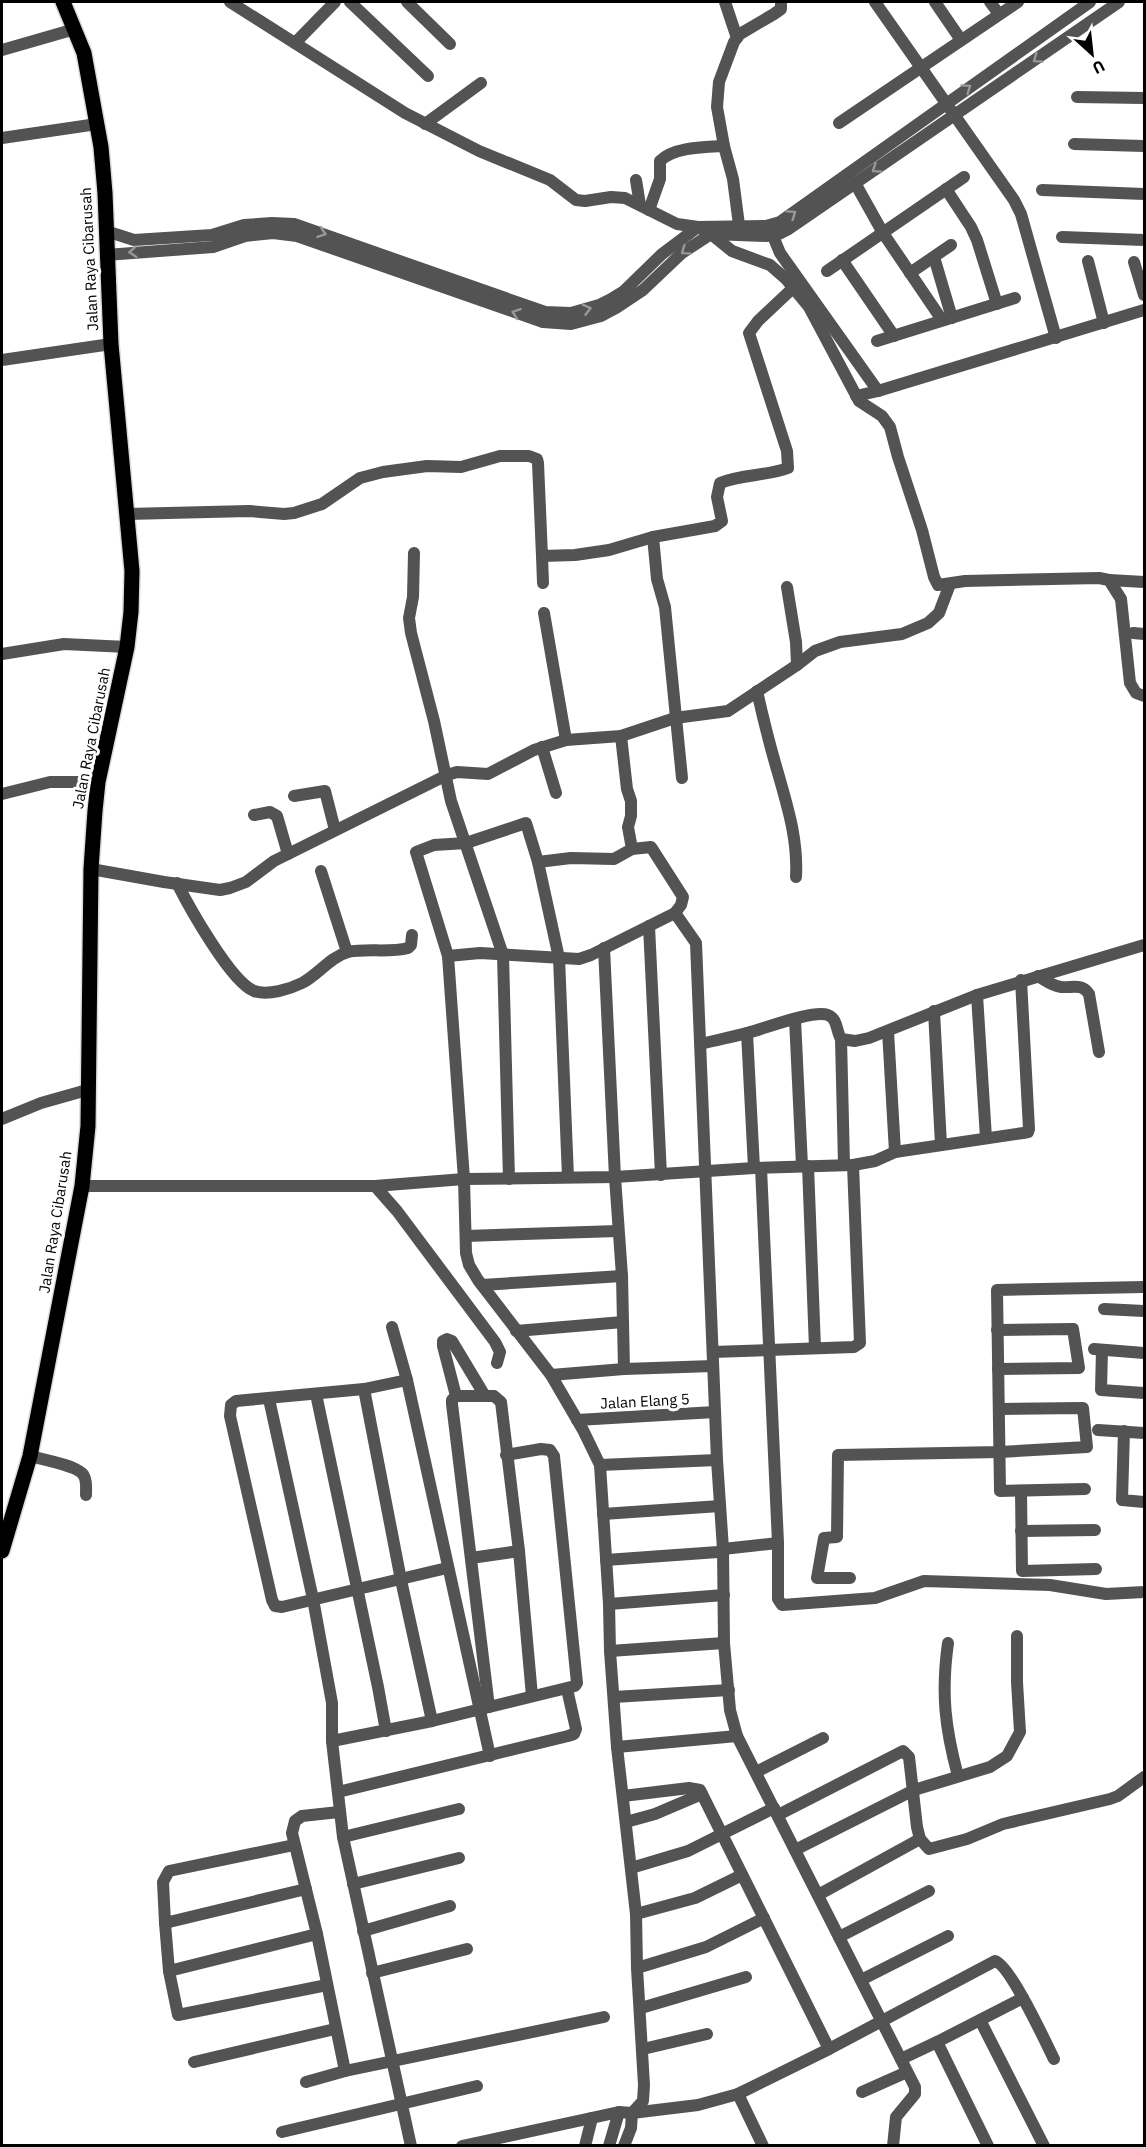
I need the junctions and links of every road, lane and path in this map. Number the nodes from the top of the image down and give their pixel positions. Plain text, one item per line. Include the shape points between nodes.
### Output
1 (63, 2) edge
2 (230, 2) edge
3 (334, 2) edge
4 (350, 2) edge
5 (407, 2) edge
6 (725, 2) edge
7 (781, 2) edge
8 (875, 2) edge
9 (934, 2) edge
10 (990, 2) edge
11 (1018, 2) edge
12 (1090, 2) edge
13 (1119, 2) edge
14 (999, 14) junction
15 (75, 29) junction
16 (737, 38) junction
17 (961, 40) junction
18 (295, 43) junction
19 (450, 44) dead end
20 (2, 51) edge
21 (920, 68) junction
22 (428, 76) dead end
23 (481, 82) dead end
24 (1077, 97) dead end
25 (1144, 98) edge
26 (948, 104) junction
27 (955, 115) junction
28 (839, 123) dead end
29 (97, 124) junction
30 (425, 124) junction
31 (2, 138) edge
32 (1074, 144) dead end
33 (724, 146) junction
34 (1144, 146) edge
35 (964, 177) dead end
36 (636, 180) dead end
37 (855, 183) junction
38 (946, 189) junction
39 (1042, 190) dead end
40 (1144, 194) edge
41 (644, 208) junction
42 (739, 225) junction
43 (698, 227) junction
44 (106, 231) junction
45 (883, 233) junction
46 (711, 234) junction
47 (773, 236) junction
48 (1062, 237) dead end
49 (1144, 240) edge
50 (160, 244) junction
51 (951, 245) dead end
52 (106, 255) junction
53 (934, 257) junction
54 (842, 260) junction
55 (1088, 261) dead end
56 (1134, 262) dead end
57 (827, 271) dead end
58 (910, 273) junction
59 (793, 288) junction
60 (1144, 295) edge
61 (1015, 298) dead end
62 (997, 304) junction
63 (1144, 310) edge
64 (947, 319) junction
65 (1104, 323) junction
66 (894, 336) junction
67 (1056, 338) junction
68 (878, 341) dead end
69 (111, 344) junction
70 (2, 360) edge
71 (878, 391) junction
72 (856, 396) junction
73 (127, 514) junction
74 (653, 537) junction
75 (414, 554) dead end
76 (542, 556) junction
77 (1109, 580) junction
78 (1144, 582) edge
79 (543, 583) dead end
80 (950, 584) junction
81 (787, 587) dead end
82 (544, 613) dead end
83 (128, 646) junction
84 (2, 654) edge
85 (797, 665) junction
86 (757, 691) junction
87 (1144, 696) edge
88 (675, 718) junction
89 (621, 736) junction
90 (566, 740) junction
91 (542, 747) junction
92 (447, 775) junction
93 (681, 778) dead end
94 (98, 782) junction
95 (556, 793) dead end
96 (2, 794) edge
97 (294, 796) dead end
98 (254, 815) dead end
99 (335, 830) junction
100 (466, 843) junction
101 (632, 849) junction
102 (288, 854) junction
103 (538, 862) junction
104 (91, 869) junction
105 (321, 871) dead end
106 (796, 877) dead end
107 (171, 883) junction
108 (675, 913) junction
109 (649, 926) junction
110 (412, 935) dead end
111 (1144, 945) edge
112 (604, 948) junction
113 (347, 952) junction
114 (504, 955) junction
115 (448, 956) junction
116 (559, 958) junction
117 (1038, 976) junction
118 (1021, 980) junction
119 (977, 994) junction
120 (934, 1011) junction
121 (795, 1019) junction
122 (888, 1031) junction
123 (747, 1033) junction
124 (841, 1039) junction
125 (701, 1044) junction
126 (1099, 1053) dead end
127 (87, 1090) junction
128 (2, 1119) edge
129 (986, 1138) junction
130 (941, 1145) junction
131 (895, 1152) junction
132 (848, 1165) junction
133 (805, 1166) junction
134 (758, 1168) junction
135 (706, 1173) junction
136 (661, 1175) junction
137 (568, 1177) junction
138 (615, 1177) junction
139 (464, 1179) junction
140 (509, 1179) junction
141 (82, 1186) junction
142 (376, 1186) junction
143 (618, 1231) junction
144 (466, 1236) junction
145 (622, 1276) junction
146 (482, 1285) junction
147 (1144, 1287) edge
148 (1104, 1309) dead end
149 (1144, 1311) edge
150 (623, 1323) junction
151 (392, 1327) dead end
152 (997, 1329) junction
153 (516, 1331) junction
154 (816, 1348) junction
155 (770, 1351) junction
156 (713, 1352) junction
157 (1144, 1353) edge
158 (497, 1363) dead end
159 (713, 1366) junction
160 (624, 1369) junction
161 (998, 1369) junction
162 (551, 1375) junction
163 (407, 1380) junction
164 (364, 1389) junction
165 (1144, 1393) edge
166 (316, 1394) junction
167 (456, 1396) junction
168 (485, 1396) junction
169 (269, 1399) junction
170 (999, 1410) junction
171 (715, 1412) junction
172 (577, 1420) junction
173 (1098, 1430) dead end
174 (1124, 1431) junction
175 (1144, 1433) edge
176 (1000, 1452) junction
177 (506, 1455) junction
178 (30, 1456) junction
179 (717, 1460) junction
180 (600, 1464) junction
181 (1085, 1489) dead end
182 (1021, 1491) junction
183 (86, 1495) dead end
184 (1144, 1502) edge
185 (720, 1506) junction
186 (603, 1514) junction
187 (1095, 1530) dead end
188 (1022, 1531) junction
189 (778, 1543) junction
190 (723, 1550) junction
191 (2, 1551) edge
192 (519, 1551) junction
193 (471, 1558) junction
194 (606, 1560) junction
195 (447, 1568) junction
196 (1096, 1569) dead end
197 (850, 1578) dead end
198 (401, 1580) junction
199 (357, 1590) junction
200 (1144, 1592) edge
201 (724, 1594) junction
202 (313, 1599) junction
203 (609, 1604) junction
204 (1017, 1636) dead end
205 (724, 1643) junction
206 (948, 1643) dead end
207 (610, 1652) junction
208 (567, 1689) junction
209 (729, 1690) junction
210 (532, 1696) junction
211 (614, 1697) junction
212 (484, 1708) junction
213 (432, 1721) junction
214 (386, 1731) junction
215 (737, 1736) junction
216 (823, 1738) dead end
217 (332, 1741) junction
218 (617, 1747) junction
219 (490, 1756) junction
220 (756, 1772) junction
221 (957, 1776) junction
222 (1144, 1777) edge
223 (914, 1790) junction
224 (338, 1792) junction
225 (702, 1794) junction
226 (623, 1796) junction
227 (459, 1809) dead end
228 (339, 1812) junction
229 (776, 1812) junction
230 (626, 1822) junction
231 (722, 1834) junction
232 (344, 1837) junction
233 (920, 1839) junction
234 (294, 1845) junction
235 (795, 1850) junction
236 (459, 1858) dead end
237 (631, 1868) junction
238 (742, 1875) junction
239 (353, 1884) junction
240 (306, 1889) junction
241 (929, 1891) dead end
242 (818, 1895) junction
243 (450, 1906) dead end
244 (636, 1914) junction
245 (764, 1918) junction
246 (165, 1923) junction
247 (363, 1931) junction
248 (317, 1934) junction
249 (948, 1936) dead end
250 (839, 1937) junction
251 (467, 1949) dead end
252 (637, 1968) junction
253 (170, 1971) junction
254 (372, 1973) junction
255 (746, 1977) dead end
256 (861, 1980) junction
257 (327, 1985) junction
258 (1023, 1998) junction
259 (641, 2008) junction
260 (604, 2017) dead end
261 (980, 2020) junction
262 (882, 2021) junction
263 (335, 2029) junction
264 (707, 2034) dead end
265 (937, 2042) junction
266 (643, 2049) junction
267 (829, 2049) junction
268 (901, 2059) junction
269 (1054, 2059) dead end
270 (195, 2062) dead end
271 (392, 2062) junction
272 (345, 2071) junction
273 (908, 2072) junction
274 (306, 2082) dead end
275 (477, 2086) dead end
276 (862, 2092) dead end
277 (738, 2094) junction
278 (401, 2104) junction
279 (619, 2112) junction
280 (632, 2113) junction
281 (592, 2118) junction
282 (282, 2132) dead end
283 (411, 2145) edge
284 (462, 2145) edge
285 (585, 2145) edge
286 (609, 2145) edge
287 (624, 2145) edge
288 (763, 2145) edge
289 (893, 2145) edge
290 (988, 2145) edge
291 (1044, 2145) edge

1 - 15 main road, Jalan Raya Cibarusah
2 - 18 street
3 - 18 street
4 - 22 street
5 - 19 street
6 - 16 street
7 - 16 street via 774,14
8 - 21 street
9 - 17 street
10 - 14 street
11 - 14 street
26 -> 12 street
13 -> 27 street
14 - 17 street
15 - 20 street
15 - 29 main road, Jalan Raya Cibarusah via 87,66
16 - 33 street via 717,96
17 - 21 street
18 - 30 street
21 - 26 street
21 - 28 street
23 - 30 street
24 - 25 street
26 - 27 street
42 -> 26 street via 780,222
27 -> 37 street
27 - 67 street via 1021,214
29 - 31 street
29 - 44 main road, Jalan Raya Cibarusah
30 - 41 street via 549,180 576,200 625,198
32 - 34 street
33 - 41 street via 663,157 660,179
33 - 42 street
35 - 38 street
36 - 41 street
37 - 45 street
37 - 47 street
38 - 45 street
38 - 62 street via 977,240
39 - 40 street
41 - 43 street via 677,224
42 - 43 street
43 - 46 street
50 -> 43 street via 244,225 294,224 560,314 586,310 617,295
44 - 50 street
44 - 52 main road, Jalan Raya Cibarusah
45 - 54 street
45 - 58 street
46 - 47 street
46 -> 50 street via 682,253 631,300 601,316 571,324 543,322 290,235 245,236 213,247
46 - 59 street via 732,251 770,265
47 - 71 street via 780,253
48 - 49 street
50 -> 52 street
51 - 53 street
52 - 69 main road, Jalan Raya Cibarusah
53 - 58 street
53 - 64 street
54 - 57 street
54 - 66 street
55 - 65 street
56 - 60 street
58 - 64 street
59 - 72 street via 814,315
59 - 74 street via 749,333 787,451 788,468 720,483 720,524
61 - 62 street
62 - 64 street
63 - 65 street
64 - 66 street
65 - 67 street
66 - 68 street
67 - 71 street
69 - 70 street
69 - 73 main road, Jalan Raya Cibarusah
71 - 72 street
72 - 80 street via 890,427 934,577 938,585
73 - 76 street via 249,510 294,513 322,504 360,478 383,472 427,466 461,467 500,456 529,456 538,463
73 - 83 main road, Jalan Raya Cibarusah via 132,571
74 - 76 street via 609,550
74 - 88 street via 657,579 665,607
75 - 92 street via 410,625
76 - 79 street
77 - 78 street
77 - 80 street
77 - 87 street via 1121,599 1130,683 1136,693
80 - 85 street via 939,613 923,626 903,634 827,646
81 - 85 street
82 - 90 street
83 - 84 street via 64,645
83 - 94 main road, Jalan Raya Cibarusah
85 - 86 street
86 - 88 street via 728,711
86 - 106 street via 791,818 797,853
88 - 89 street
88 - 93 street
89 - 90 street
89 - 101 street via 631,801 628,827
90 - 91 street
91 - 92 street via 488,774
91 - 95 street
92 - 99 street
92 - 100 street via 456,821
94 - 96 street via 50,782
94 - 104 main road, Jalan Raya Cibarusah
97 - 99 street via 325,791
98 - 102 street via 270,812 277,816
99 - 102 street
100 - 103 street via 526,823
100 - 114 street
100 - 115 street via 434,845 416,852
101 - 103 street via 614,859
101 - 108 street via 651,847 683,897
102 - 107 street via 230,888
103 - 116 street
104 - 107 street
104 - 127 main road, Jalan Raya Cibarusah
105 - 113 street
107 - 113 street via 243,986 256,992 289,989 305,982
108 - 109 street
108 - 125 street via 697,948
109 - 112 street
109 - 136 street
110 - 113 street via 411,945 403,950
111 - 117 street
112 - 116 street via 585,958
112 - 138 street
114 - 115 street
114 - 116 street
114 - 140 street
115 - 139 street
116 - 137 street
117 - 118 street
117 - 126 street via 1060,987 1086,989
118 - 119 street
118 - 129 street via 1028,1132
119 - 120 street
119 - 129 street
120 - 122 street
120 - 130 street
121 - 123 street
121 - 124 street via 828,1016 836,1022
121 - 133 street
122 - 124 street via 861,1040
122 - 131 street
123 - 125 street
123 - 134 street
124 - 132 street
125 - 135 street
127 - 128 street
127 - 141 main road, Jalan Raya Cibarusah
129 - 130 street
130 - 131 street
131 - 132 street via 875,1161
132 - 133 street
132 - 154 street via 860,1343 854,1347
133 - 134 street
133 - 154 street
134 - 135 street
134 - 155 street
135 - 136 street
135 - 156 street
136 - 138 street
137 - 138 street
137 - 140 street
138 - 143 street
139 - 140 street
139 - 142 street
139 - 144 street
141 - 142 street
141 - 178 main road, Jalan Raya Cibarusah
142 - 158 street via 495,1342 500,1352
143 - 144 street
143 - 145 street
144 - 146 street via 469,1265
145 - 146 street
145 - 150 street
146 - 153 street
147 - 152 street via 997,1290
148 - 149 street
150 - 153 street
150 - 160 street
151 - 163 street
152 - 161 street
152 - 161 street via 1074,1329 1079,1368
153 - 162 street
154 - 155 street
155 - 156 street
155 - 189 street
156 - 159 street
157 - 165 street via 1098,1349 1101,1390
159 - 160 street
159 - 171 street
160 - 162 street
161 - 170 street
162 - 172 street
163 - 164 street
163 - 195 street
164 - 166 street
164 - 198 street
166 - 169 street
166 - 199 street
167 - 168 street
167 - 168 street via 442,1346 447,1339 452,1341
167 - 193 street via 452,1404
168 - 177 street via 497,1397 501,1402
169 - 202 street
169 - 202 street via 237,1401 231,1405 230,1416 272,1600 278,1607
170 - 176 street
170 - 176 street via 1083,1408 1087,1447
171 - 172 street, Jalan Elang 5
171 - 179 street
172 - 180 street
173 - 174 street
174 - 175 street
174 - 184 street via 1122,1500
176 - 182 street via 1000,1491
176 - 197 street via 838,1455 837,1537 824,1538 817,1578
177 - 192 street
177 - 208 street via 541,1449 550,1450 554,1456 577,1683
178 - 183 street via 81,1472
178 - 191 main road, Jalan Raya Cibarusah
179 - 180 street
179 - 185 street
180 - 186 street
181 - 182 street
182 - 188 street
185 - 186 street
185 - 190 street
186 - 194 street
187 - 188 street
188 - 196 street via 1022,1570
189 - 190 street
189 - 200 street via 778,1599 782,1605 876,1598 924,1581 1050,1585 1106,1594
190 - 194 street
190 - 201 street
192 - 193 street
192 - 210 street
193 - 212 street
194 - 203 street
195 - 198 street
195 - 212 street
198 - 199 street
198 - 213 street
199 - 202 street
199 - 214 street
201 - 203 street
201 - 205 street
202 - 217 street via 332,1703
203 - 207 street
204 - 221 street via 1020,1732 1000,1762
205 - 207 street
205 - 209 street
206 - 221 street via 943,1697 947,1737
207 - 211 street
208 - 210 street
208 - 219 street via 574,1734
209 - 211 street
209 - 215 street
210 - 212 street
211 - 218 street
212 - 213 street
212 - 219 street
213 - 214 street
214 - 217 street
215 - 218 street
215 - 220 street
216 - 220 street
217 - 224 street
218 - 226 street
219 - 224 street
220 - 229 street
221 - 223 street
222 - 233 street via 1118,1796 1003,1824 936,1849 925,1847
223 - 229 street via 909,1757 903,1751
223 - 233 street
223 - 235 street
224 - 228 street
225 - 226 street via 689,1788
225 - 230 street
225 - 231 street
226 - 230 street
227 - 232 street
228 - 232 street
228 - 234 street via 302,1816 295,1821
229 - 231 street
229 - 235 street
230 - 237 street
231 - 237 street via 688,1851
231 - 238 street
232 - 239 street
233 - 242 street
234 - 240 street
234 - 246 street via 169,1871 163,1882
235 - 242 street
236 - 239 street
237 - 244 street
238 - 244 street via 695,1898
238 - 245 street
239 - 247 street
240 - 246 street
240 - 248 street
241 - 250 street
242 - 250 street
243 - 247 street
244 - 252 street
245 - 252 street via 706,1947
245 - 267 street
246 - 253 street
247 - 254 street
248 - 253 street
248 - 257 street
249 - 256 street
250 - 256 street
251 - 254 street
252 - 259 street
253 - 257 street via 178,2016
254 - 271 street
255 - 259 street
256 - 262 street
257 - 263 street
258 - 261 street
258 - 262 street via 1003,1965 995,1960
258 - 269 street
259 - 266 street
260 - 271 street
261 - 265 street
261 - 291 street
262 - 267 street
262 - 268 street
263 - 270 street
263 - 272 street
264 - 266 street
265 - 268 street
265 - 290 street
266 - 280 street via 643,2101
267 - 277 street
268 - 273 street
271 - 272 street
271 - 278 street
272 - 274 street
273 - 276 street
273 - 289 street via 915,2092 896,2116
275 - 278 street
277 - 280 street via 699,2105
277 - 288 street
278 - 282 street
278 - 283 street
279 - 280 street
279 - 281 street
279 - 286 street
280 - 287 street
281 - 284 street
281 - 285 street

